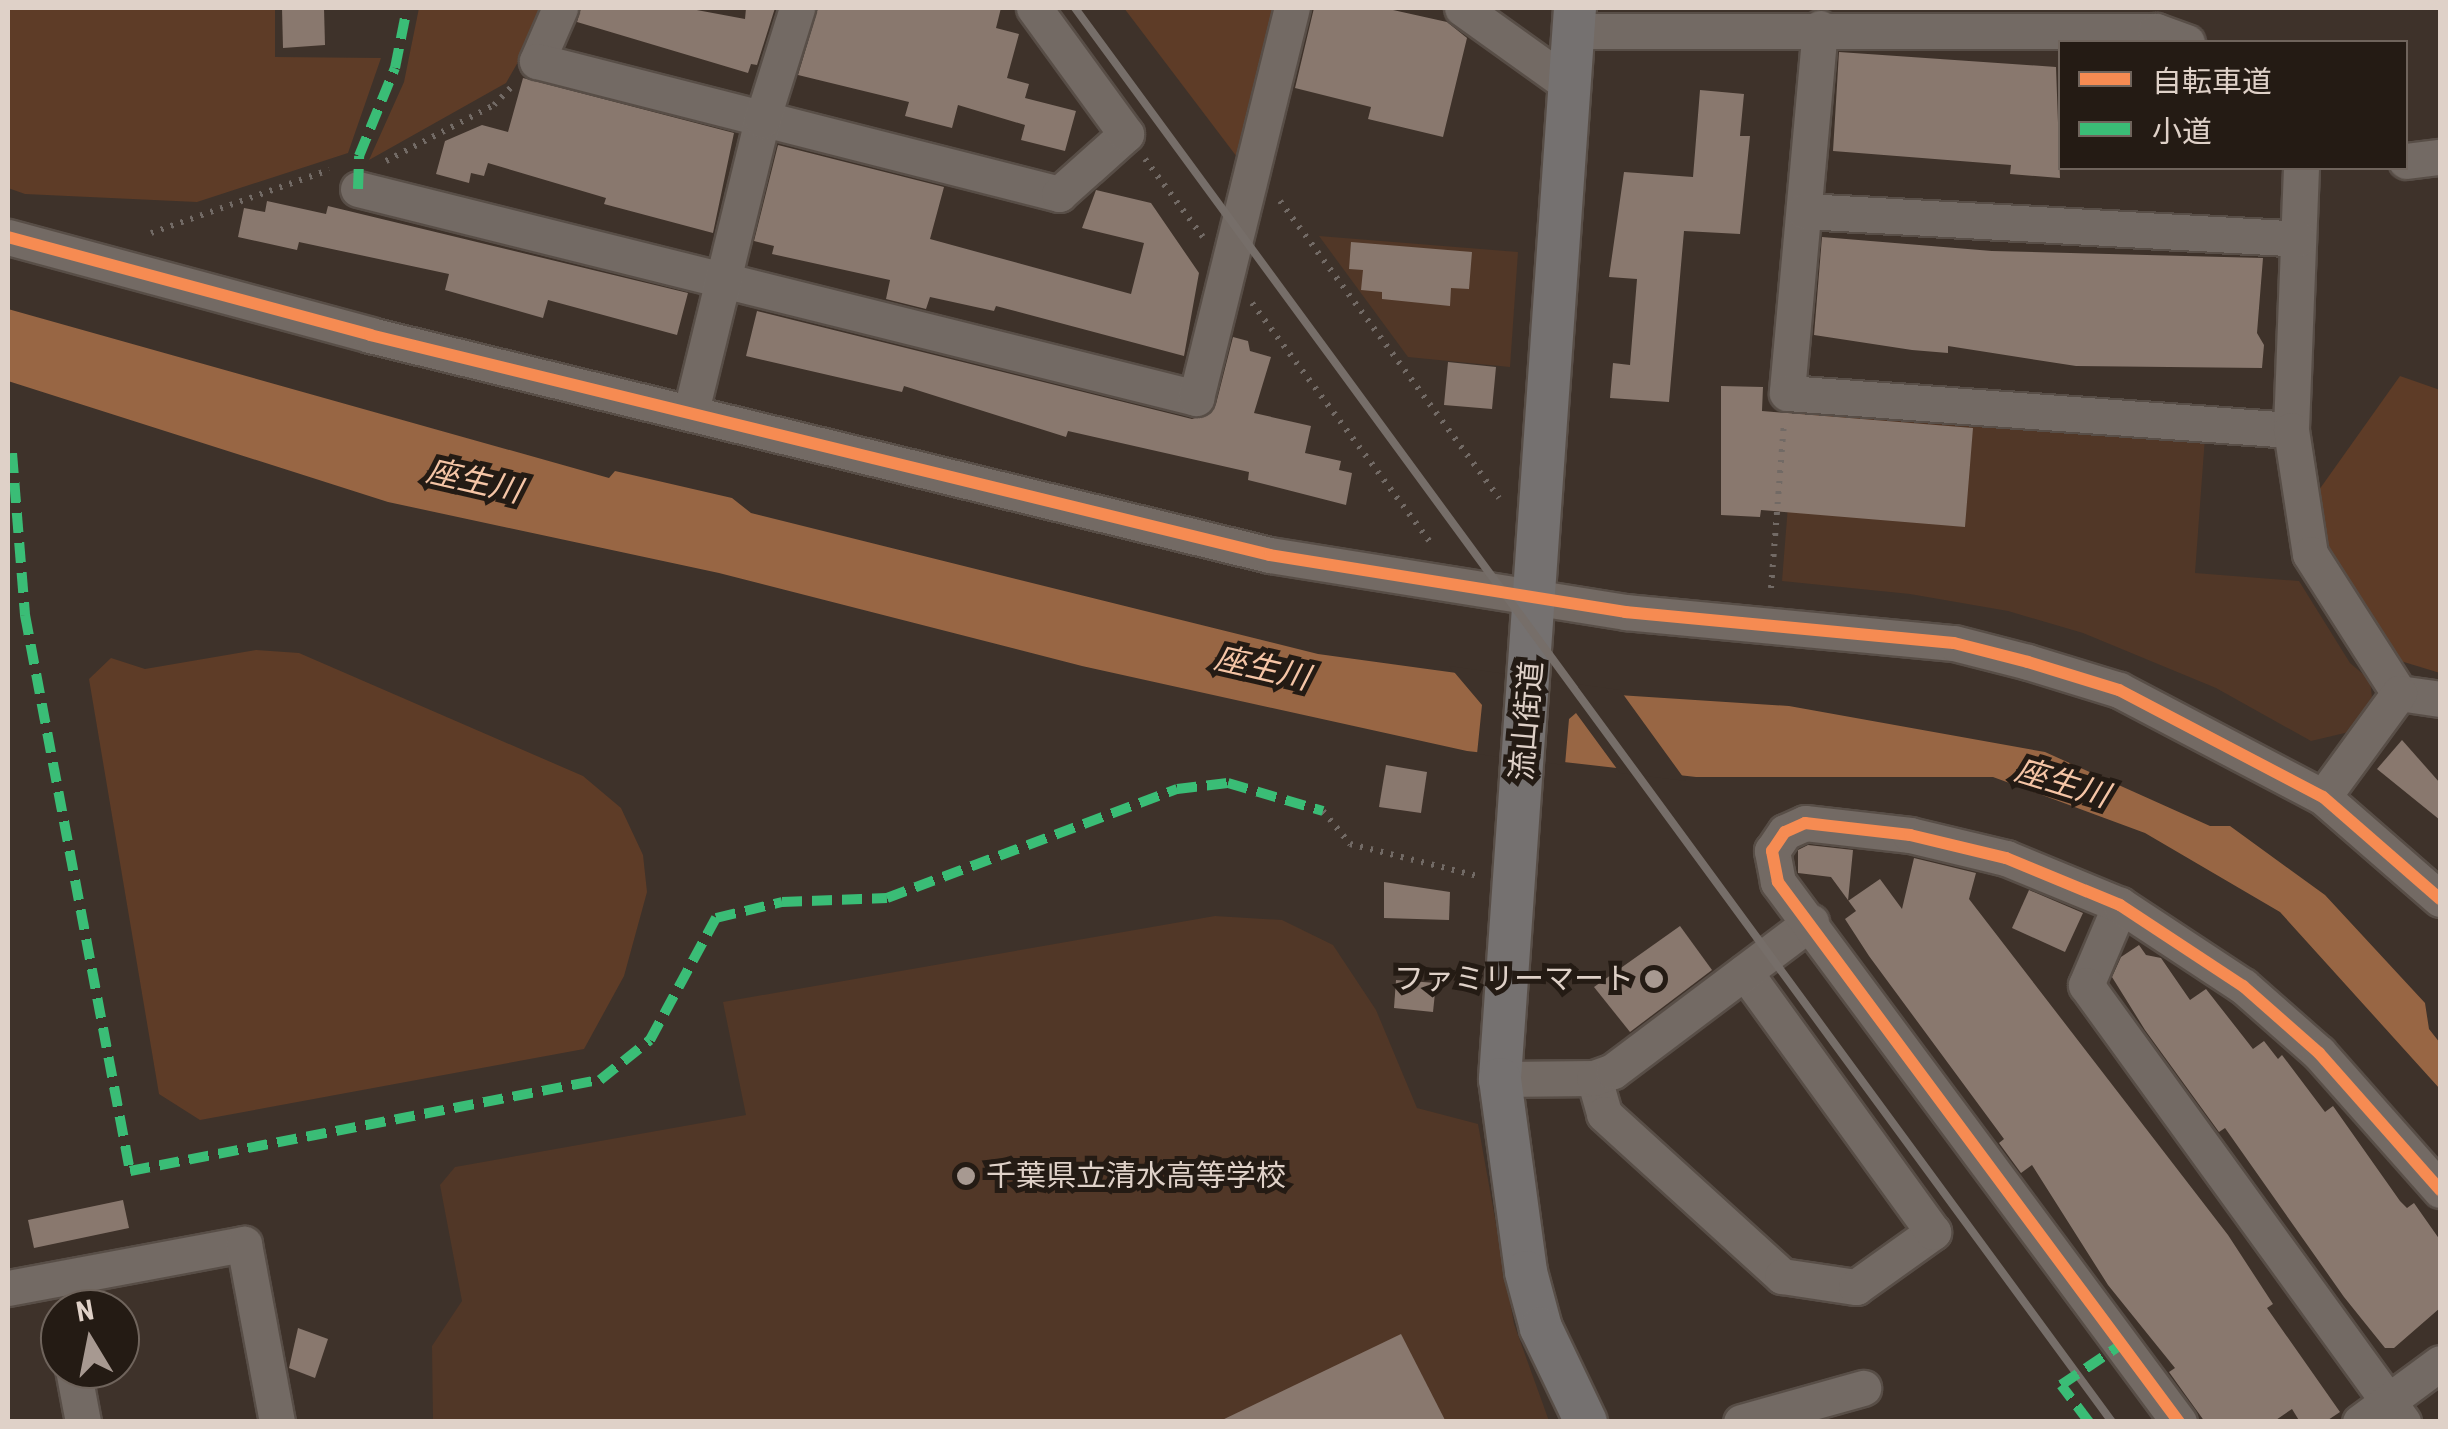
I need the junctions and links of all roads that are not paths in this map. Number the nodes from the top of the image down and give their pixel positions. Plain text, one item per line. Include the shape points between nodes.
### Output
1 (560, 8) edge
2 (798, 8) edge
3 (1034, 8) edge
4 (1292, 8) edge
5 (1462, 8) edge
6 (1575, 19) edge
7 (1820, 28) junction
8 (2181, 40) edge
9 (1572, 86) junction
10 (762, 120) junction
11 (2440, 157) edge
12 (2408, 160) edge
13 (2300, 170) edge
14 (358, 189) dead end
15 (1804, 211) junction
16 (8, 237) edge
17 (2298, 239) junction
18 (723, 284) junction
19 (691, 411) junction
20 (2291, 430) junction
21 (1535, 620) junction
22 (2399, 694) junction
23 (2440, 699) edge
24 (2323, 797) junction
25 (2440, 900) edge
26 (2120, 905) junction
27 (1810, 922) junction
28 (1746, 972) junction
29 (1594, 1078) junction
30 (1500, 1079) junction
31 (2440, 1190) edge
32 (8, 1288) edge
33 (77, 1289) edge
34 (40, 1292) edge
35 (2440, 1363) edge
36 (1863, 1388) dead end
37 (77, 1389) edge
38 (2384, 1415) edge
39 (83, 1422) edge
40 (277, 1422) edge
41 (1586, 1422) edge
42 (1741, 1422) edge
43 (2179, 1422) edge

1 - 10 street via 537,61
2 - 10 street
3 - 10 street via 1126,134 1059,194
4 - 18 street via 1196,398
5 - 9 street
6 - 7 street
6 - 9 main road, 流山街道
7 - 8 street via 2156,31
7 - 15 street
9 - 21 main road, 流山街道
10 - 18 street
11 - 12 street
13 - 17 street
14 - 18 street
15 - 17 street
15 - 20 street via 1787,393
16 - 19 street via 370,335
17 - 20 street
18 - 19 street
19 - 21 street
20 - 22 street via 2310,554
21 - 24 street via 1954,643 2137,698
21 - 30 main road, 流山街道
22 - 23 street
22 - 24 street
24 - 25 street
26 - 27 street via 2006,858 1910,834 1805,823 1785,832 1772,851 1778,882
26 - 31 street via 2243,986 2318,1053
26 - 38 street via 2086,985
27 - 28 street
27 - 43 street
28 - 29 street
28 - 29 street via 1933,1232 1856,1286 1782,1276 1604,1114
29 - 30 street
30 - 41 main road, 流山街道 via 1540,1328
32 - 34 street
33 - 40 street via 244,1244
35 - 38 street
36 - 42 street
37 - 39 street

